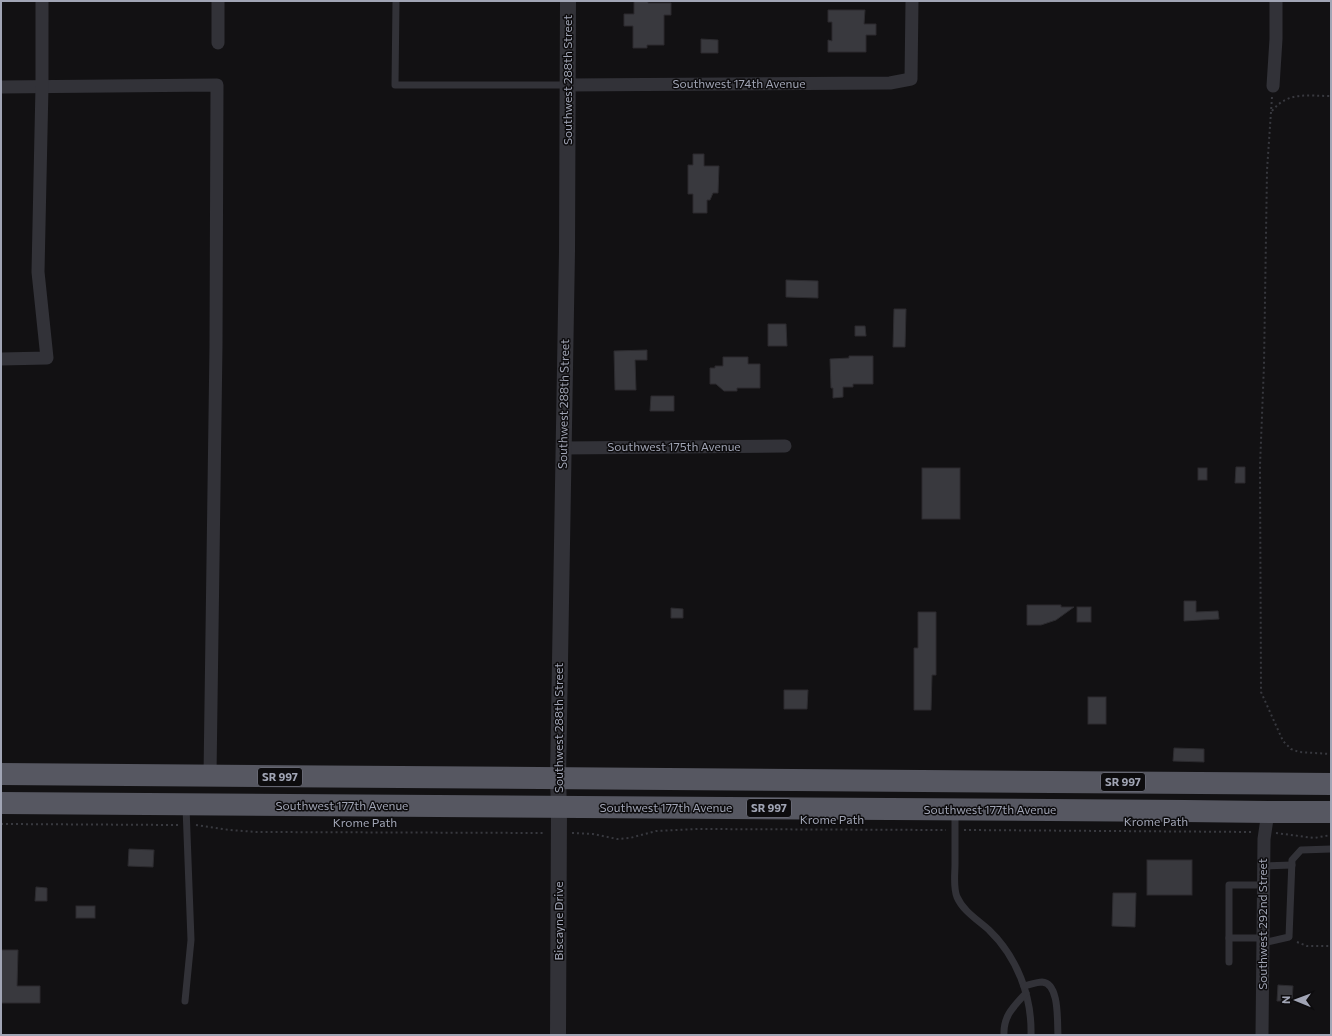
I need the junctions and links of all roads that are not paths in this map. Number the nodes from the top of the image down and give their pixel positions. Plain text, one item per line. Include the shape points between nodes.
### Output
1 (42, 1) edge
2 (218, 1) edge
3 (396, 1) edge
4 (568, 1) edge
5 (912, 1) edge
6 (1276, 1) edge
7 (218, 43) dead end
8 (567, 85) junction
9 (42, 86) junction
10 (1273, 86) dead end
11 (1, 87) edge
12 (1, 359) edge
13 (785, 446) dead end
14 (563, 448) junction
15 (1, 774) edge
16 (210, 776) junction
17 (558, 779) junction
18 (1260, 782) junction
19 (1303, 784) junction
20 (1331, 784) edge
21 (1, 803) edge
22 (186, 805) junction
23 (559, 808) junction
24 (955, 810) junction
25 (1208, 811) junction
26 (1331, 812) edge
27 (1271, 823) junction
28 (1331, 849) edge
29 (1292, 865) junction
30 (1264, 866) junction
31 (1264, 885) junction
32 (1229, 938) junction
33 (1263, 941) junction
34 (1229, 962) dead end
35 (1025, 990) junction
36 (185, 1001) dead end
37 (558, 1035) edge
38 (1004, 1035) edge
39 (1031, 1035) edge
40 (1058, 1035) edge
41 (1262, 1035) edge

1 - 9 street
2 - 7 street
3 - 8 lane via 395,85
4 - 8 street, Southwest 288th Street
5 - 8 street, Southwest 174th Avenue via 911,79 890,83
6 - 10 street
8 - 14 street, Southwest 288th Street
9 - 11 street
9 - 12 street via 38,272 47,358
9 - 16 street via 217,86
13 - 14 street, Southwest 175th Avenue
14 - 17 street, Southwest 288th Street
15 - 16 highway, SR 997
16 - 17 highway, SR 997
17 - 18 highway, SR 997
17 - 23 street, Southwest 288th Street
18 - 19 highway, SR 997
18 - 25 highway via 1241,797
19 - 20 highway, SR 997
19 - 27 highway via 1276,804
21 - 22 highway, Southwest 177th Avenue / SR 997
22 - 23 highway, Southwest 177th Avenue / SR 997
22 - 36 lane via 191,940
23 - 24 highway, Southwest 177th Avenue / SR 997
23 - 37 street, Biscayne Drive
24 - 25 highway, Southwest 177th Avenue / SR 997
24 - 35 lane via 955,884 958,898 1001,944 1016,967
25 - 27 highway, Southwest 177th Avenue / SR 997
26 - 27 highway, Southwest 177th Avenue / SR 997
27 - 30 street, Southwest 292nd Street via 1264,832
28 - 29 lane via 1301,850 1292,860
29 - 30 lane
29 - 33 lane via 1289,937
30 - 31 street, Southwest 292nd Street
31 - 32 lane via 1229,885
31 - 33 street, Southwest 292nd Street
32 - 33 lane
32 - 34 lane
33 - 41 street, Southwest 292nd Street
35 - 38 lane via 1007,1017
35 - 39 lane via 1031,1017
35 - 40 lane via 1042,982 1052,988 1056,1001

